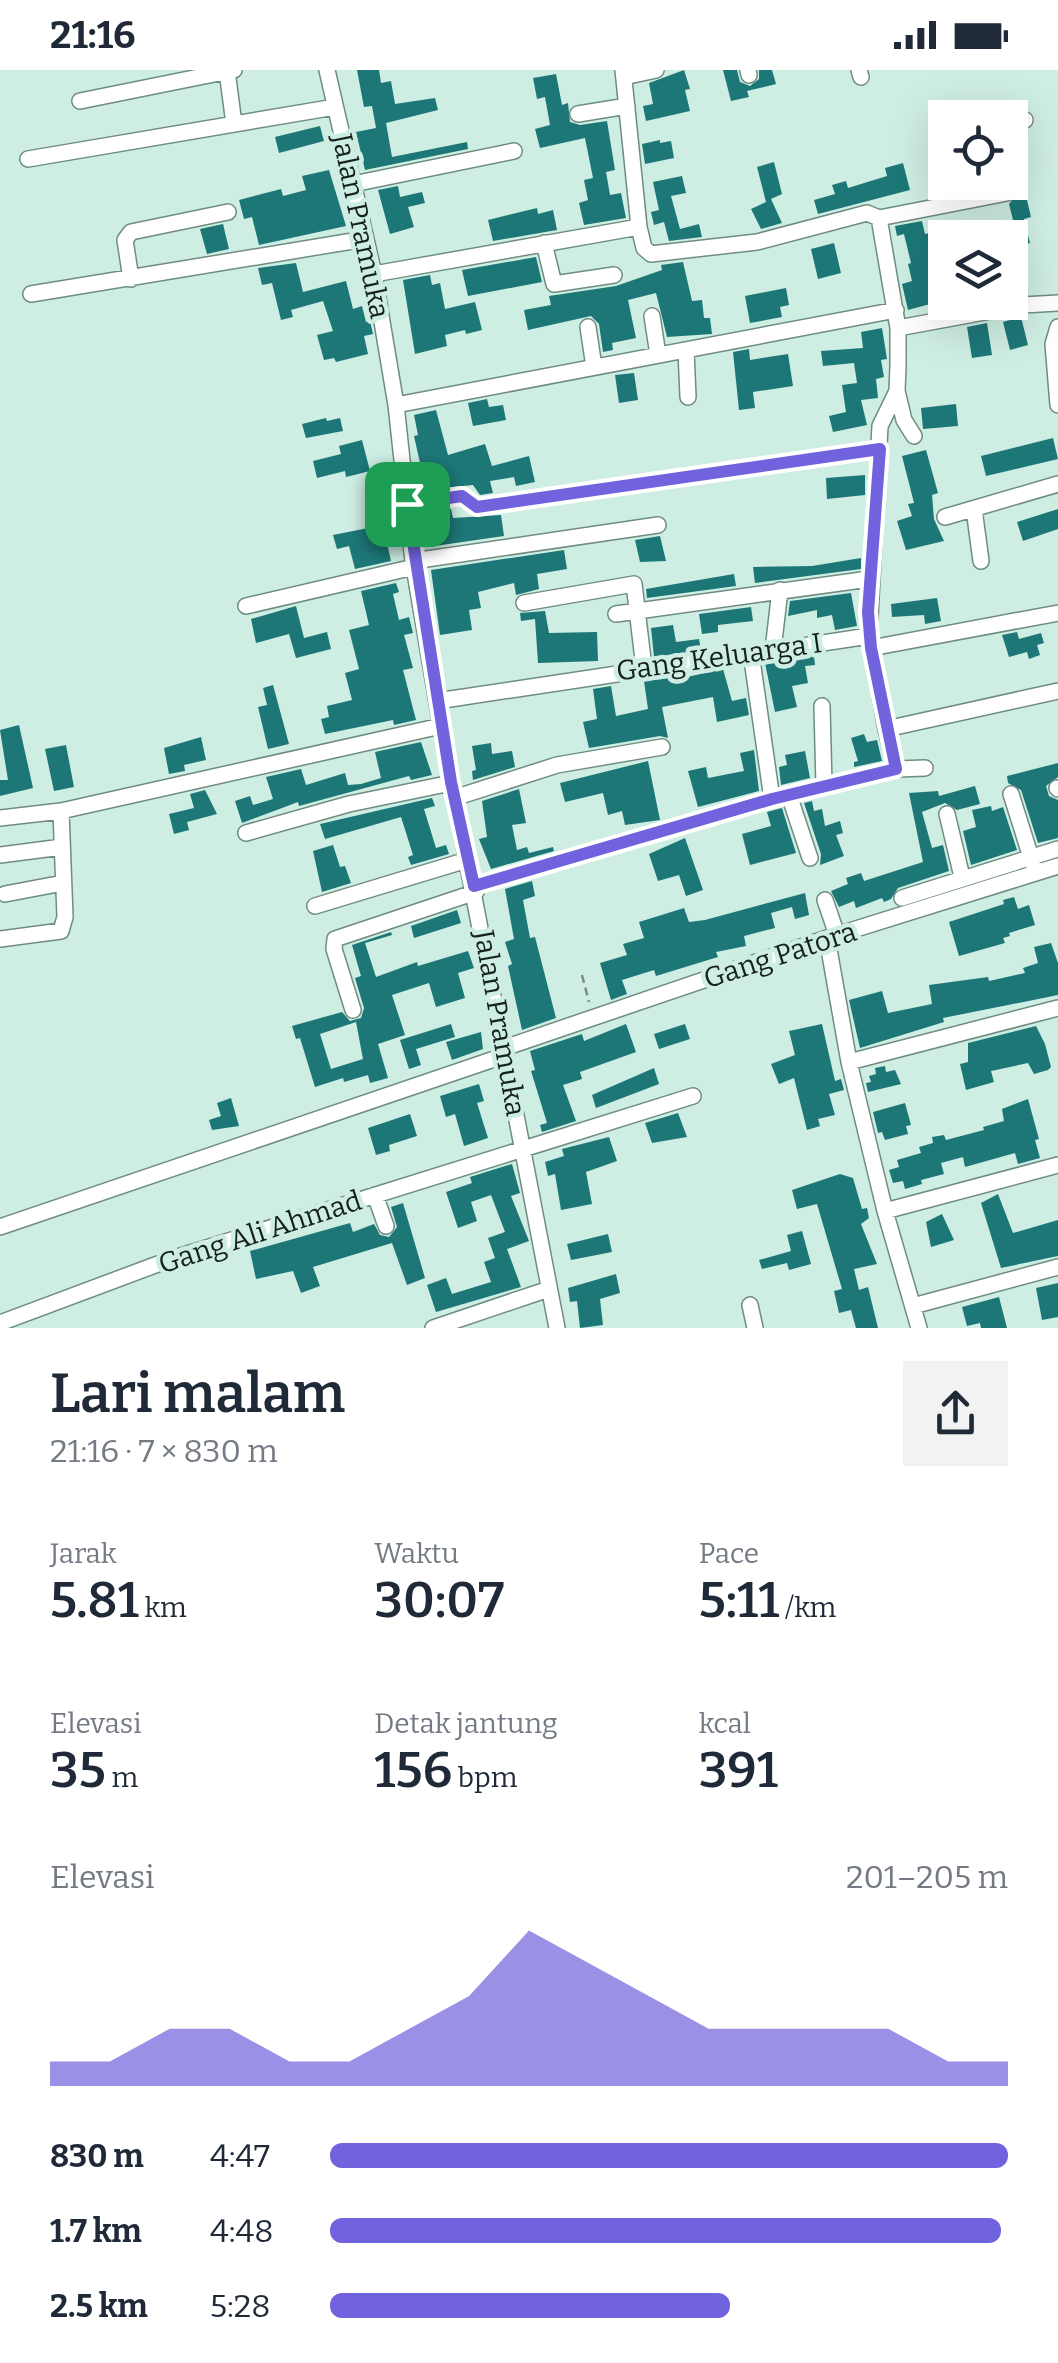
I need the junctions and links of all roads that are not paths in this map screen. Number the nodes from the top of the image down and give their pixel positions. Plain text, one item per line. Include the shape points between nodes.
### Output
1 (327, 70) edge
2 (656, 70) edge
3 (231, 71) edge
4 (624, 74) edge
5 (80, 101) dead end
6 (627, 106) junction
7 (335, 107) junction
8 (578, 114) dead end
9 (234, 124) junction
10 (514, 151) dead end
11 (28, 159) dead end
12 (352, 184) junction
13 (938, 200) edge
14 (228, 212) dead end
15 (879, 218) junction
16 (639, 227) junction
17 (366, 239) junction
18 (544, 243) junction
19 (374, 274) junction
20 (614, 275) dead end
21 (132, 279) junction
22 (31, 294) dead end
23 (1058, 302) edge
24 (896, 310) junction
25 (652, 316) dead end
26 (588, 327) dead end
27 (1058, 327) edge
28 (898, 328) junction
29 (686, 350) junction
30 (658, 355) junction
31 (594, 367) junction
32 (897, 392) junction
33 (688, 396) dead end
34 (396, 405) junction
35 (1058, 405) edge
36 (914, 436) dead end
37 (880, 449) junction
38 (1058, 484) edge
39 (407, 504) junction
40 (974, 508) junction
41 (945, 517) dead end
42 (658, 524) dead end
43 (981, 561) dead end
44 (414, 564) junction
45 (869, 580) junction
46 (780, 590) junction
47 (524, 603) dead end
48 (246, 606) dead end
49 (639, 611) junction
50 (1058, 613) edge
51 (616, 614) dead end
52 (870, 642) junction
53 (773, 650) junction
54 (750, 653) junction
55 (644, 668) junction
56 (1058, 691) edge
57 (437, 700) junction
58 (822, 706) dead end
59 (441, 726) junction
60 (886, 730) junction
61 (662, 748) dead end
62 (925, 768) dead end
63 (896, 769) junction
64 (824, 786) junction
65 (452, 790) junction
66 (1011, 794) dead end
67 (789, 795) junction
68 (772, 799) junction
69 (61, 811) junction
70 (947, 814) dead end
71 (0, 818) edge
72 (246, 833) dead end
73 (62, 847) junction
74 (1058, 849) edge
75 (0, 856) edge
76 (810, 858) dead end
77 (467, 860) junction
78 (1033, 865) junction
79 (1058, 866) edge
80 (966, 876) junction
81 (63, 883) junction
82 (475, 889) junction
83 (976, 892) junction
84 (943, 893) junction
85 (4, 894) dead end
86 (902, 898) dead end
87 (825, 900) dead end
88 (316, 906) dead end
89 (832, 937) junction
90 (0, 939) edge
91 (1058, 1008) edge
92 (354, 1010) dead end
93 (505, 1052) junction
94 (849, 1062) junction
95 (694, 1096) dead end
96 (522, 1148) junction
97 (1058, 1165) edge
98 (375, 1195) junction
99 (885, 1211) junction
100 (386, 1226) dead end
101 (0, 1227) edge
102 (1058, 1267) edge
103 (549, 1289) junction
104 (750, 1304) dead end
105 (913, 1306) junction
106 (0, 1323) edge
107 (433, 1328) edge
108 (557, 1328) edge
109 (755, 1328) edge
110 (919, 1328) edge

1 - 7 street, Jalan Pramuka
2 - 4 street
3 - 5 street
3 - 9 street
4 - 6 street
6 - 8 street
6 - 16 street
7 - 9 street
7 - 12 street, Jalan Pramuka
9 - 11 street
10 - 12 street
12 - 17 street, Jalan Pramuka
13 - 15 street
14 - 21 street via 131,232 125,240
15 - 16 street via 867,213 757,242 660,255 644,248
15 - 24 street
16 - 18 street
17 - 19 street, Jalan Pramuka
17 - 21 street
18 - 19 street
18 - 20 street via 554,284
19 - 34 street, Jalan Pramuka
21 - 22 street
23 - 28 street
24 - 28 street
24 - 29 street
25 - 30 street
26 - 31 street
27 - 35 street
28 - 32 street
29 - 30 street
29 - 33 street
30 - 31 street
31 - 34 street
32 - 36 street
32 - 37 street via 882,419
34 - 39 street, Jalan Pramuka
37 - 39 street via 477,507 462,496
37 - 45 street
38 - 40 street
39 - 44 street, Jalan Pramuka
40 - 41 street
40 - 43 street
42 - 44 street
44 - 48 street
44 - 57 street, Jalan Pramuka
45 - 46 street
45 - 52 street
46 - 49 street
46 - 53 street
47 - 49 street via 634,584
49 - 51 street
49 - 55 street
50 - 52 street, Gang Keluarga I
52 - 53 street, Gang Keluarga I
52 - 60 street
53 - 54 street, Gang Keluarga I
54 - 55 street, Gang Keluarga I
54 - 68 street
55 - 57 street, Gang Keluarga I
56 - 60 street
57 - 59 street, Jalan Pramuka
58 - 64 street
59 - 65 street, Jalan Pramuka
59 - 69 street
60 - 63 street
61 - 65 street
62 - 63 street
63 - 64 street
64 - 67 street
65 - 72 street via 349,804
65 - 77 street, Jalan Pramuka
66 - 78 street
67 - 68 street
67 - 76 street
68 - 82 street
69 - 71 street
69 - 73 street
70 - 80 street
73 - 75 street
73 - 81 street
74 - 78 street
77 - 82 street, Jalan Pramuka
77 - 88 street
78 - 79 street, Gang Patora
78 - 80 street
78 - 83 street, Gang Patora
80 - 83 street
80 - 84 street
81 - 85 street
81 - 90 street via 61,930
82 - 92 street via 335,940
82 - 93 street, Jalan Pramuka
83 - 84 street, Gang Patora
84 - 86 street
84 - 89 street, Gang Patora
87 - 89 street
89 - 93 street, Gang Patora
89 - 94 street
91 - 94 street
93 - 96 street, Jalan Pramuka
93 - 101 street, Gang Patora
94 - 99 street
95 - 96 street, Gang Ali Ahmad
96 - 98 street, Gang Ali Ahmad
96 - 103 street, Jalan Pramuka
97 - 99 street
98 - 100 street
98 - 106 street, Gang Ali Ahmad via 174,1258
99 - 105 street
102 - 105 street
103 - 107 street
103 - 108 street, Jalan Pramuka
104 - 109 street
105 - 110 street

